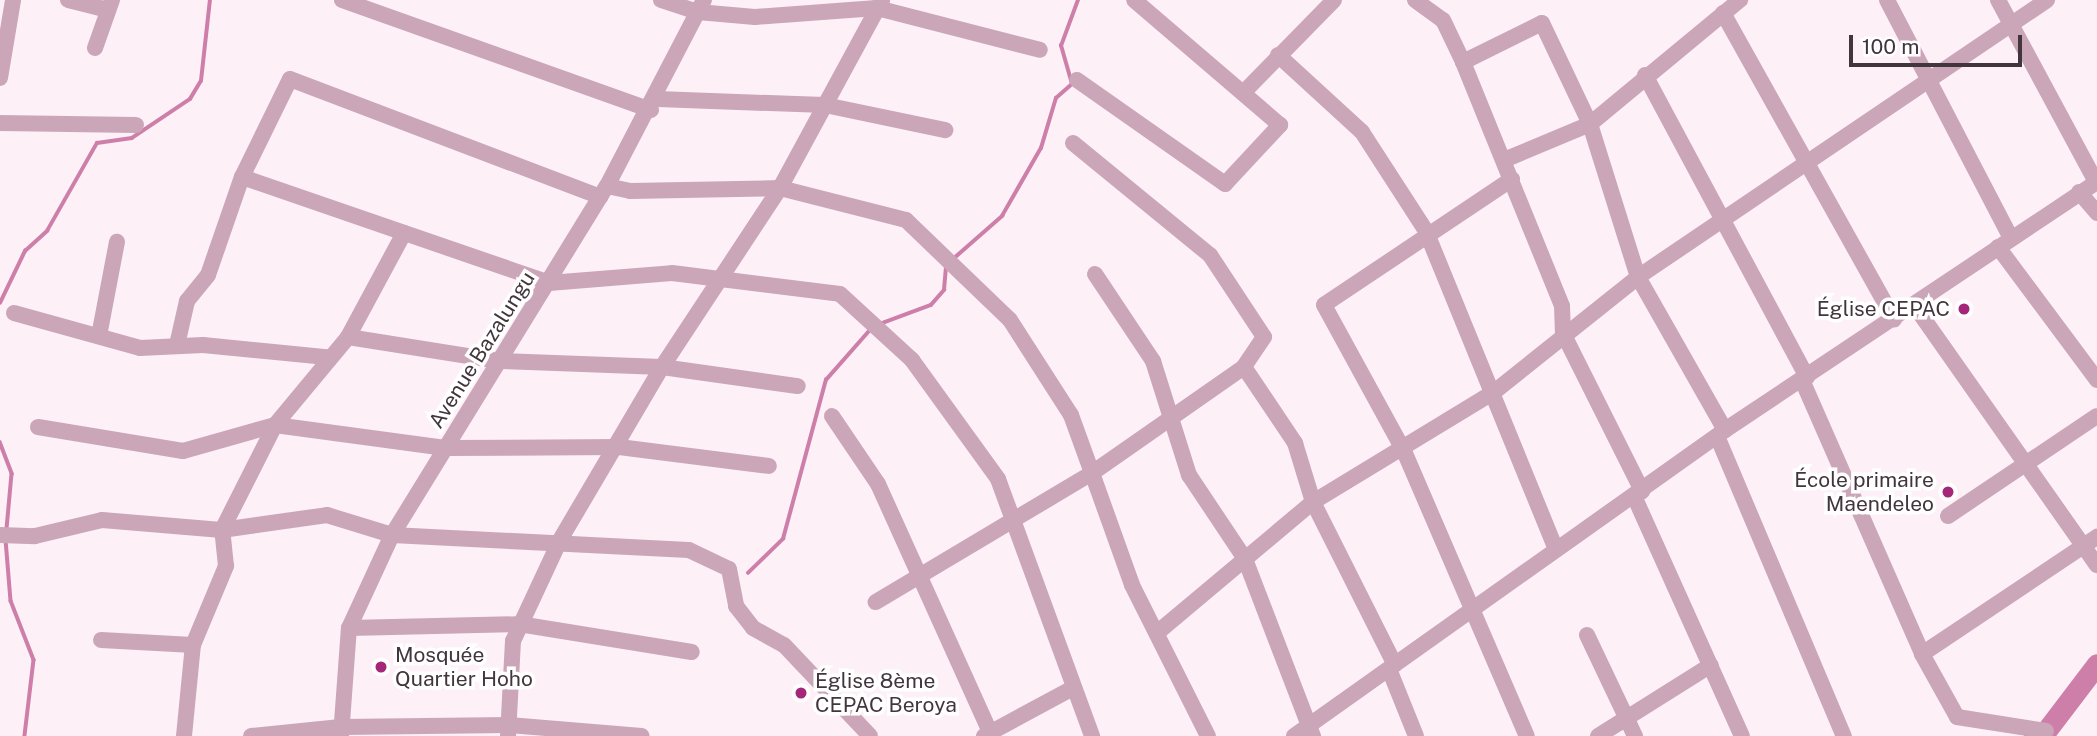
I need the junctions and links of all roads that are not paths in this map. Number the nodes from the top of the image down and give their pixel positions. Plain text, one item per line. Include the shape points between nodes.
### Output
1 (13, 0) edge
2 (68, 0) edge
3 (342, 0) edge
4 (662, 0) edge
5 (1134, 0) edge
6 (1334, 0) edge
7 (1415, 0) edge
8 (1740, 0) edge
9 (1886, 0) edge
10 (1998, 0) edge
11 (2047, 0) edge
12 (880, 4) edge
13 (110, 5) edge
14 (701, 6) edge
15 (1313, 6) edge
16 (1723, 13) junction
17 (2008, 22) junction
18 (95, 48) dead end
19 (1040, 50) dead end
20 (1278, 55) junction
21 (1463, 62) junction
22 (1645, 75) junction
23 (0, 78) edge
24 (1925, 78) junction
25 (1077, 80) dead end
26 (1243, 93) junction
27 (654, 104) junction
28 (825, 105) junction
29 (0, 123) edge
30 (1590, 124) junction
31 (136, 125) dead end
32 (945, 130) dead end
33 (1073, 143) dead end
34 (1504, 160) junction
35 (1805, 163) junction
36 (242, 177) junction
37 (1512, 178) junction
38 (2097, 182) edge
39 (780, 188) junction
40 (604, 191) junction
41 (2079, 192) junction
42 (2097, 213) edge
43 (1725, 219) junction
44 (1426, 231) junction
45 (404, 233) junction
46 (117, 242) dead end
47 (2005, 242) junction
48 (1095, 274) dead end
49 (719, 276) junction
50 (1638, 277) junction
51 (549, 283) junction
52 (1914, 304) junction
53 (14, 313) dead end
54 (1894, 319) junction
55 (1563, 333) junction
56 (99, 336) junction
57 (348, 337) junction
58 (177, 345) junction
59 (326, 357) junction
60 (499, 361) junction
61 (662, 367) junction
62 (1244, 367) junction
63 (1804, 379) junction
64 (2097, 380) edge
65 (798, 386) dead end
66 (1494, 392) junction
67 (832, 416) dead end
68 (1172, 416) junction
69 (2097, 416) edge
70 (275, 425) junction
71 (38, 427) dead end
72 (1721, 433) junction
73 (619, 447) junction
74 (445, 448) junction
75 (1404, 451) junction
76 (2024, 463) junction
77 (769, 466) dead end
78 (1092, 473) junction
79 (1638, 493) junction
80 (1313, 502) junction
81 (1948, 516) dead end
82 (1013, 518) junction
83 (222, 530) junction
84 (392, 535) junction
85 (0, 536) edge
86 (2097, 537) edge
87 (560, 540) junction
88 (2083, 546) junction
89 (1556, 549) junction
90 (1245, 559) junction
91 (2097, 565) edge
92 (923, 578) junction
93 (876, 602) dead end
94 (1473, 613) junction
95 (519, 624) junction
96 (349, 628) junction
97 (1158, 632) junction
98 (1587, 635) dead end
99 (101, 639) dead end
100 (193, 645) junction
101 (692, 652) dead end
102 (1922, 654) junction
103 (1711, 665) junction
104 (1392, 667) junction
105 (1071, 689) junction
106 (1624, 716) junction
107 (1312, 730) edge
108 (508, 731) edge
109 (341, 732) edge
110 (2046, 732) dead end
111 (989, 735) edge
112 (184, 736) edge
113 (251, 736) edge
114 (642, 736) edge
115 (870, 736) edge
116 (1093, 736) edge
117 (1208, 736) edge
118 (1294, 736) edge
119 (1416, 736) edge
120 (1527, 736) edge
121 (1598, 736) edge
122 (1635, 736) edge
123 (1742, 736) edge
124 (1844, 736) edge

1 - 23 street
2 - 13 street
3 - 27 street
4 - 14 street
5 - 26 street
6 - 15 street
7 - 21 street via 1443,20
8 - 16 street
9 - 24 street
10 - 17 street
11 - 17 street
12 - 14 street via 755,17
12 - 19 street
12 - 28 street
13 - 18 street
14 - 27 street, Avenue Bazalungu
15 - 20 street
16 - 22 street
16 - 35 street
17 - 24 street
17 - 38 street
20 - 26 street
20 - 44 street via 1363,132
21 - 30 street via 1542,23
21 - 34 street
22 - 30 street
22 - 43 street
24 - 35 street
24 - 47 street
25 - 26 street via 1225,184 1280,125
27 - 28 street
27 - 40 street, Avenue Bazalungu
28 - 32 street
28 - 39 street
29 - 31 street
30 - 34 street
30 - 50 street
33 - 62 street via 1210,255 1264,337
34 - 37 street
35 - 43 street
35 - 54 street
36 - 40 street via 290,79
36 - 45 street
36 - 58 street via 208,275 187,301
37 - 44 street
37 - 55 street via 1562,306
38 - 41 street
39 - 40 street
39 - 49 street
39 - 78 street via 906,220 1010,320 1071,415
40 - 51 street, Avenue Bazalungu
41 - 42 street
41 - 47 street
43 - 50 street
43 - 63 street
44 - 66 street
44 - 75 street via 1324,305
45 - 51 street
45 - 57 street
46 - 56 street
47 - 52 street
47 - 64 street
48 - 68 street via 1153,361
49 - 51 street via 672,273
49 - 61 street
49 - 82 street via 840,294 912,360 998,479
50 - 55 street
50 - 72 street
51 - 60 street, Avenue Bazalungu
52 - 54 street
52 - 76 street
53 - 56 street
54 - 63 street
55 - 66 street
55 - 79 street
56 - 58 street via 140,348
57 - 59 street
57 - 60 street
58 - 59 street
59 - 70 street
60 - 61 street
60 - 74 street, Avenue Bazalungu
61 - 65 street
61 - 73 street
62 - 68 street
62 - 80 street via 1295,443
63 - 72 street
63 - 102 street
66 - 75 street
66 - 89 street
67 - 92 street via 878,484
68 - 78 street
68 - 90 street via 1189,475
69 - 76 street
70 - 71 street via 183,451
70 - 74 street
70 - 83 street
72 - 79 street
72 - 124 street
73 - 74 street
73 - 77 street
73 - 87 street
74 - 84 street, Avenue Bazalungu
75 - 80 street
75 - 94 street
76 - 81 street
76 - 88 street
78 - 82 street
78 - 97 street via 1132,585
79 - 89 street
79 - 103 street
80 - 90 street
80 - 104 street
82 - 92 street
82 - 105 street
83 - 84 street via 327,515
83 - 85 street via 102,520 36,536
83 - 100 street via 226,566
84 - 87 street
84 - 96 street, Avenue Bazalungu
86 - 88 street
87 - 95 street
87 - 115 street via 689,550 729,569 736,606 752,628 784,645
88 - 91 street
88 - 102 street
89 - 94 street
90 - 97 street
90 - 107 street
92 - 93 street
92 - 111 street
94 - 104 street
94 - 120 street
95 - 96 street
95 - 101 street
95 - 108 street
96 - 109 street, Avenue Bazalungu
97 - 117 street
98 - 106 street
99 - 100 street
100 - 112 street
102 - 110 street via 1958,717
103 - 106 street
103 - 123 street
104 - 107 street
104 - 119 street
105 - 111 street
105 - 116 street
106 - 121 street
106 - 122 street
107 - 118 street
108 - 109 street
108 - 114 street
109 - 113 street

